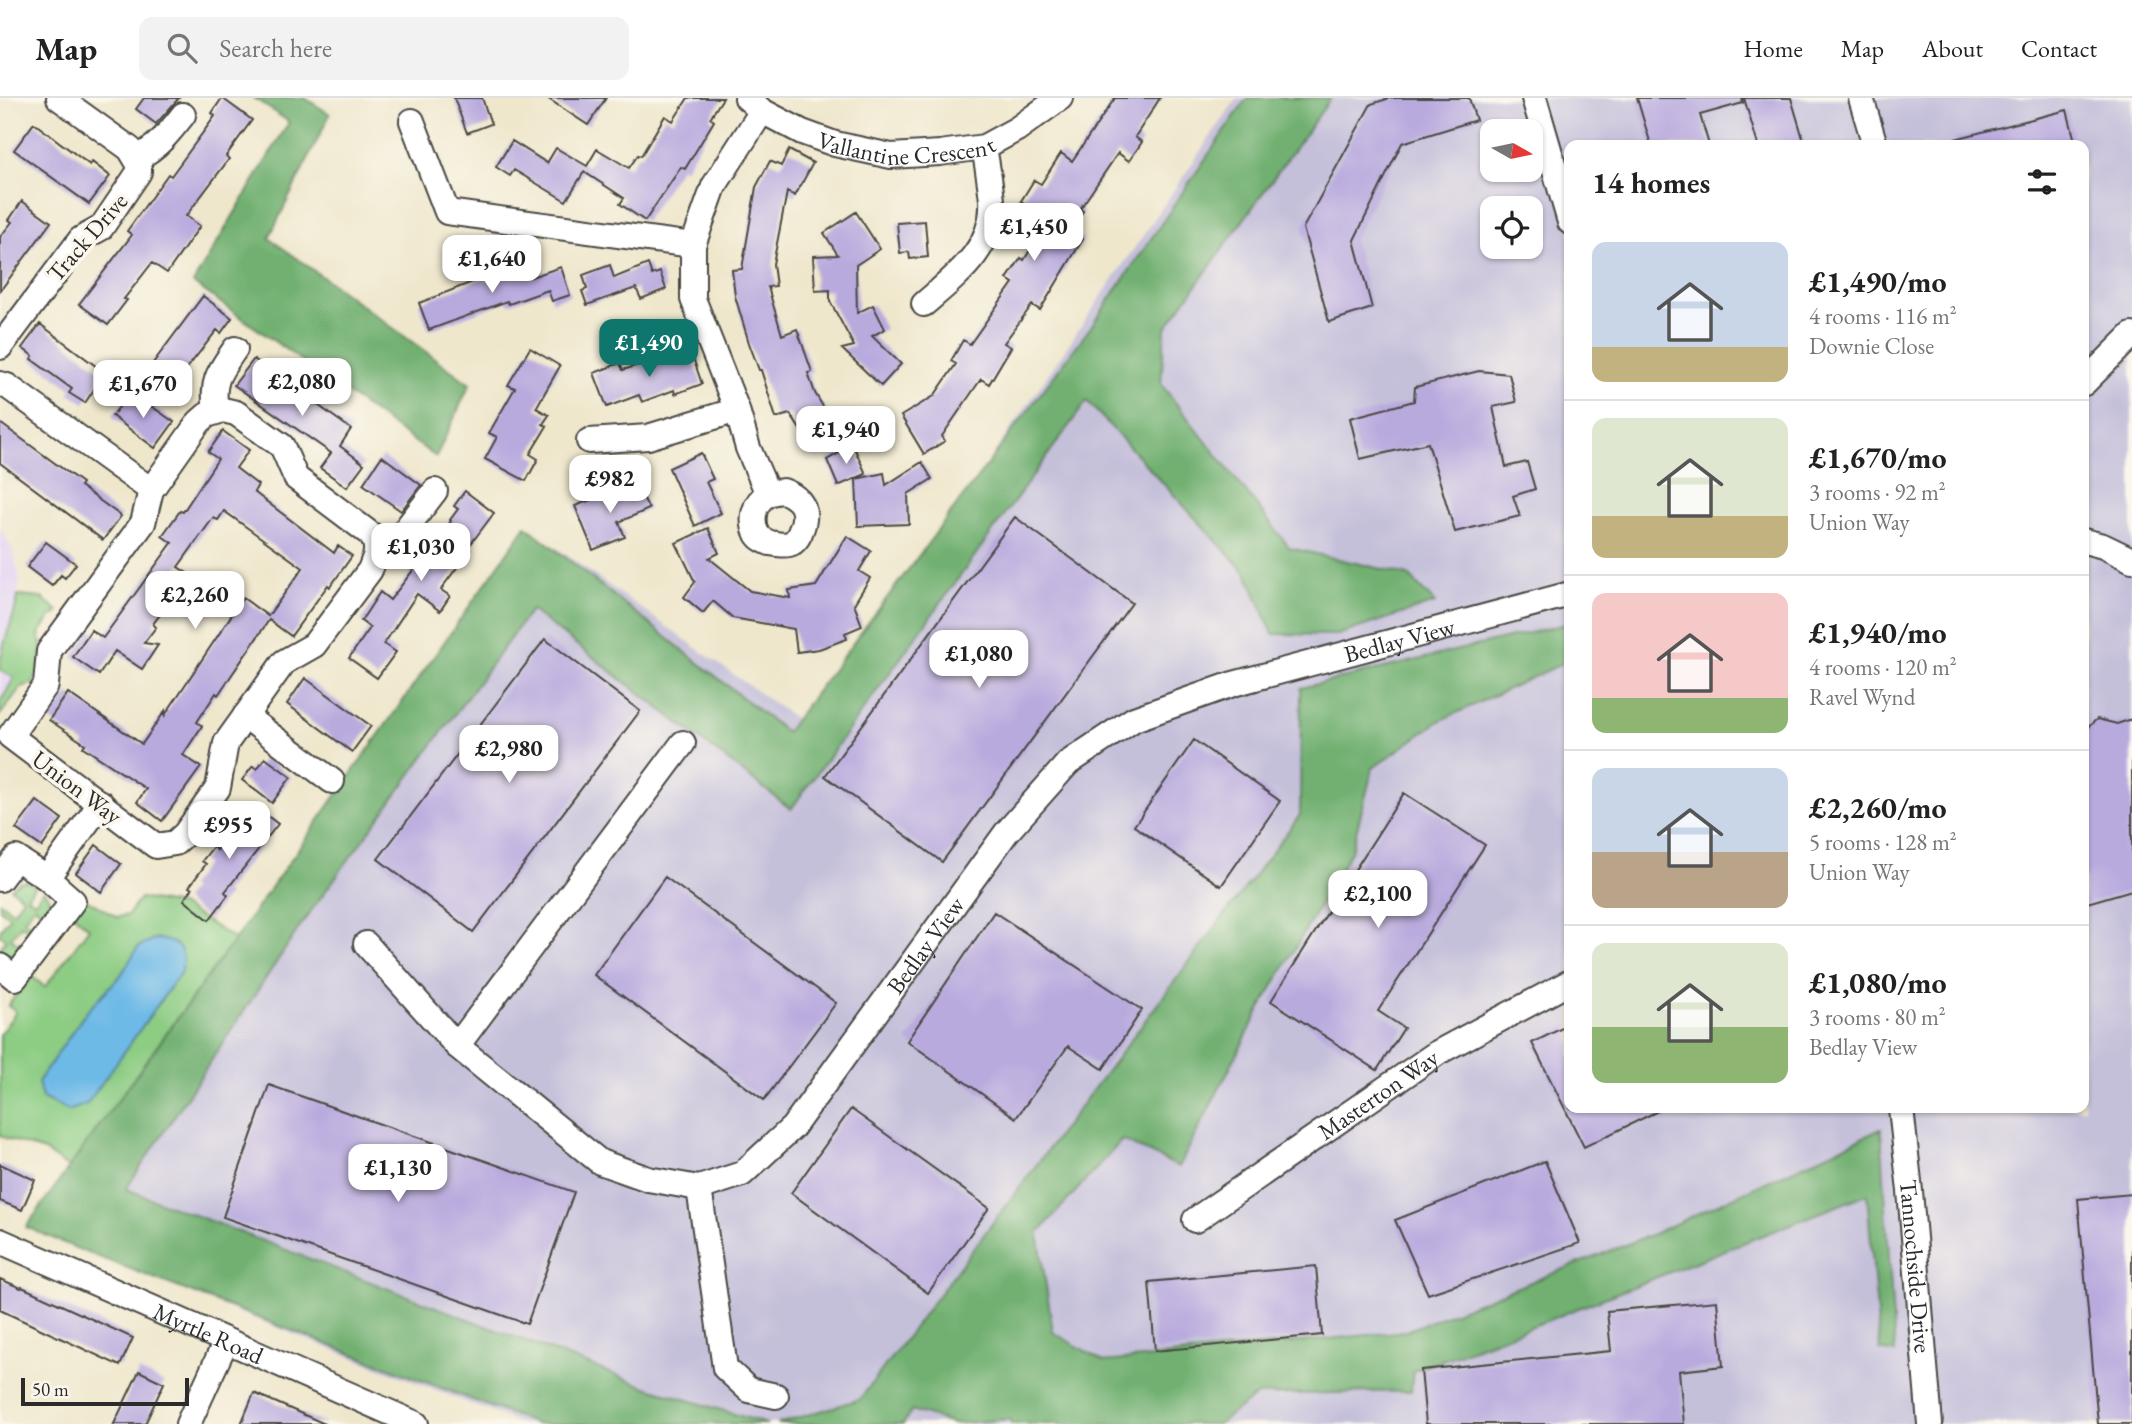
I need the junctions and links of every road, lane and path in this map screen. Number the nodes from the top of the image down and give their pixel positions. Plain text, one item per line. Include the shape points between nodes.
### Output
1 (60, 98) edge
2 (1060, 98) edge
3 (1534, 98) edge
4 (1861, 98) edge
5 (755, 105) edge
6 (183, 115) dead end
7 (412, 121) dead end
8 (1874, 140) edge
9 (984, 147) junction
10 (137, 158) junction
11 (1564, 201) edge
12 (694, 245) junction
13 (924, 304) dead end
14 (2132, 335) edge
15 (0, 347) edge
16 (235, 349) dead end
17 (2089, 378) edge
18 (0, 384) edge
19 (737, 410) junction
20 (216, 411) junction
21 (589, 441) dead end
22 (151, 490) junction
23 (435, 491) dead end
24 (768, 494) dead end
25 (2089, 542) edge
26 (376, 545) junction
27 (2132, 560) edge
28 (1564, 596) edge
29 (245, 716) junction
30 (683, 743) dead end
31 (332, 780) dead end
32 (101, 803) junction
33 (47, 878) junction
34 (0, 879) edge
35 (366, 944) dead end
36 (0, 966) edge
37 (1564, 985) edge
38 (457, 1045) junction
39 (1902, 1113) edge
40 (699, 1188) junction
41 (1195, 1220) dead end
42 (0, 1241) edge
43 (226, 1341) junction
44 (776, 1396) dead end
45 (188, 1424) edge
46 (416, 1424) edge
47 (1930, 1424) edge

1 - 10 street
2 - 9 street, Vallantine Crescent
3 - 11 street
4 - 8 street
5 - 9 street, Vallantine Crescent via 802,132 891,156
5 - 12 street via 714,186
6 - 10 street via 167,137
7 - 12 street via 447,212
9 - 13 street via 992,203 988,236 967,266
10 - 15 street, Track Drive via 135,180 101,228 81,239
12 - 19 street via 693,299
14 - 17 street
16 - 20 street via 215,380
18 - 22 street
19 - 21 street via 648,437
19 - 24 street
20 - 22 street, Union Way via 199,422
20 - 26 street via 236,413 282,446 296,478 364,528
22 - 32 street, Union Way via 143,523 49,651 46,685 10,736
23 - 26 street via 402,534
25 - 27 street
26 - 29 street, Union Way via 370,570 314,645 284,662
28 - 40 street, Bedlay View via 1233,684 1134,719 1068,763 1006,833 793,1127 742,1174
29 - 31 street
29 - 32 street, Union Way via 226,743 218,788 175,843 150,843
30 - 38 street
32 - 33 street
33 - 34 street via 16,858
33 - 36 street via 73,901 15,978
35 - 38 street, Bedlay View
37 - 41 street, Masterton Way via 1437,1053
38 - 40 street, Bedlay View via 600,1163 648,1179
39 - 47 street, Tannochside Drive
40 - 44 street via 725,1368 749,1390
42 - 43 street, Myrtle Road
43 - 45 street
43 - 46 street, Myrtle Road

